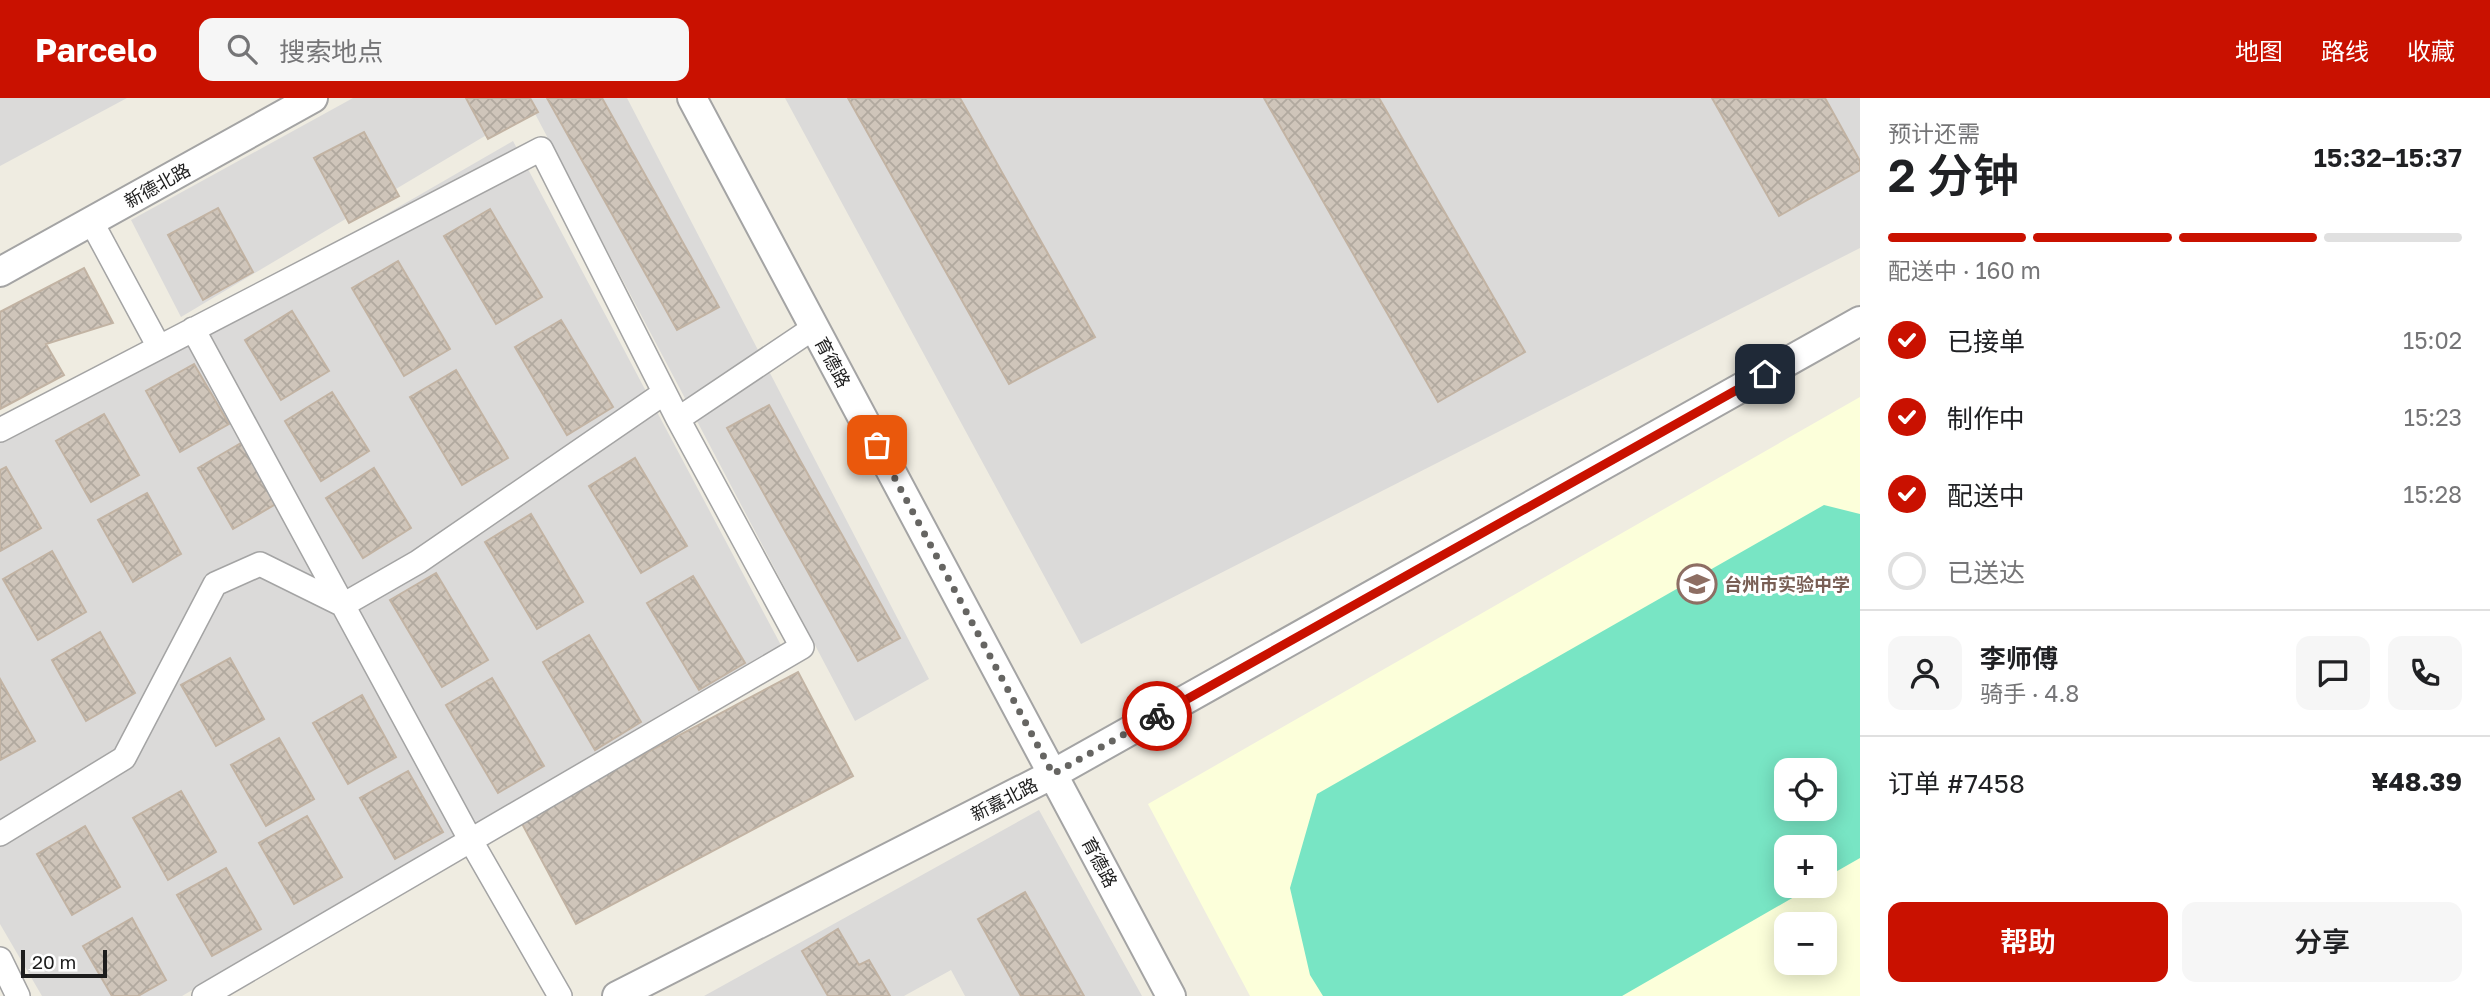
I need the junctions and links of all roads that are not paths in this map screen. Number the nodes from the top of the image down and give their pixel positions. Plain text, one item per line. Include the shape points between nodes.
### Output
1 (313, 98) edge
2 (692, 98) edge
3 (91, 221) junction
4 (0, 271) edge
5 (1860, 321) edge
6 (815, 327) junction
7 (193, 329) junction
8 (159, 347) junction
9 (664, 393) junction
10 (678, 419) junction
11 (0, 430) edge
12 (342, 605) junction
13 (1053, 774) junction
14 (0, 834) edge
15 (471, 841) junction
16 (0, 959) edge
17 (18, 996) edge
18 (204, 996) edge
19 (560, 996) edge
20 (617, 996) edge
21 (1171, 996) edge

1 - 3 street, 新德北路
2 - 6 street, 育德路
3 - 4 street, 新德北路
3 - 8 street
5 - 13 street, 新嘉北路
6 - 10 street
6 - 13 street, 育德路
7 - 8 street
7 - 9 street via 541,149
7 - 12 street
8 - 11 street
9 - 10 street
9 - 12 street via 418,562
10 - 15 street via 802,647
12 - 14 street via 260,564 215,584 124,758
12 - 15 street
13 - 20 street, 新嘉北路
13 - 21 street, 育德路
15 - 18 street
15 - 19 street
16 - 17 street

